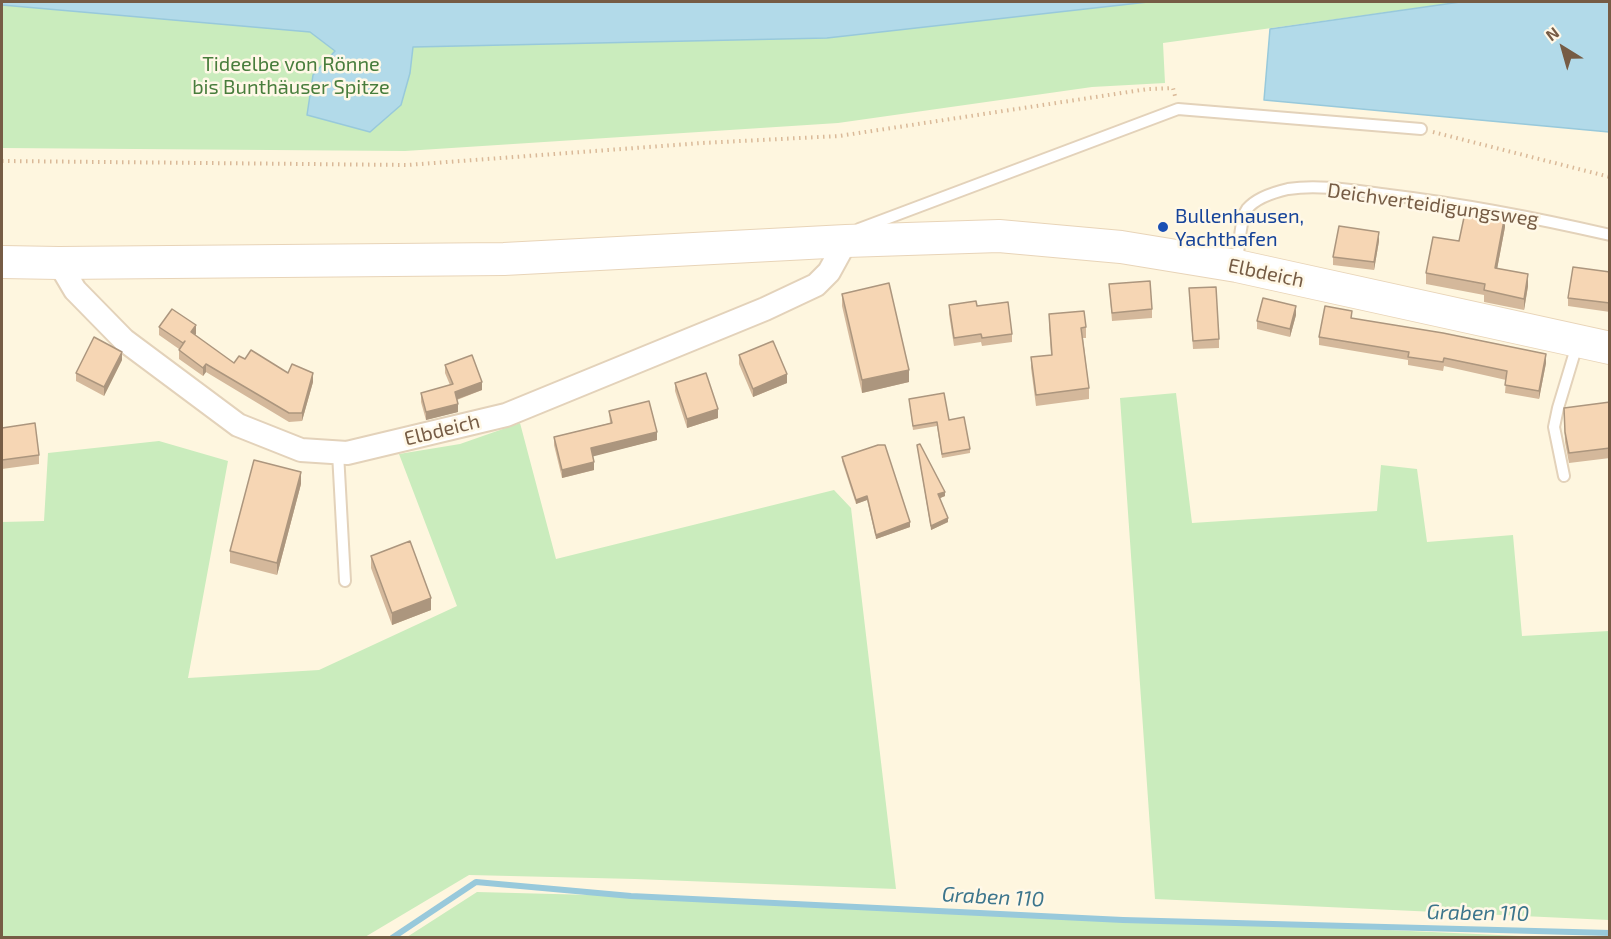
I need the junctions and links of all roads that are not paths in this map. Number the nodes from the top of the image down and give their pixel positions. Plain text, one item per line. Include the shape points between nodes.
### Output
1 (1421, 129) road end
2 (1610, 235) edge
3 (846, 242) junction
4 (2, 262) edge
5 (59, 263) junction
6 (1237, 266) junction
7 (1578, 342) junction
8 (1610, 348) edge
9 (338, 453) junction
10 (1564, 476) dead end
11 (345, 581) dead end

1 - 3 lane via 1178,109 858,230
2 - 6 lane, Deichverteidigungsweg via 1447,202 1300,188 1264,197 1247,209
3 - 5 street, Elbdeich via 504,259
3 - 6 street, Elbdeich via 999,236 1121,247
3 - 9 street, Elbdeich via 829,272 816,285 765,309 506,415
4 - 5 street, Elbdeich
5 - 9 street, Elbdeich via 75,290 124,340 238,425 302,450
6 - 7 street, Elbdeich
7 - 8 street, Elbdeich
7 - 10 lane via 1554,426
9 - 11 lane

